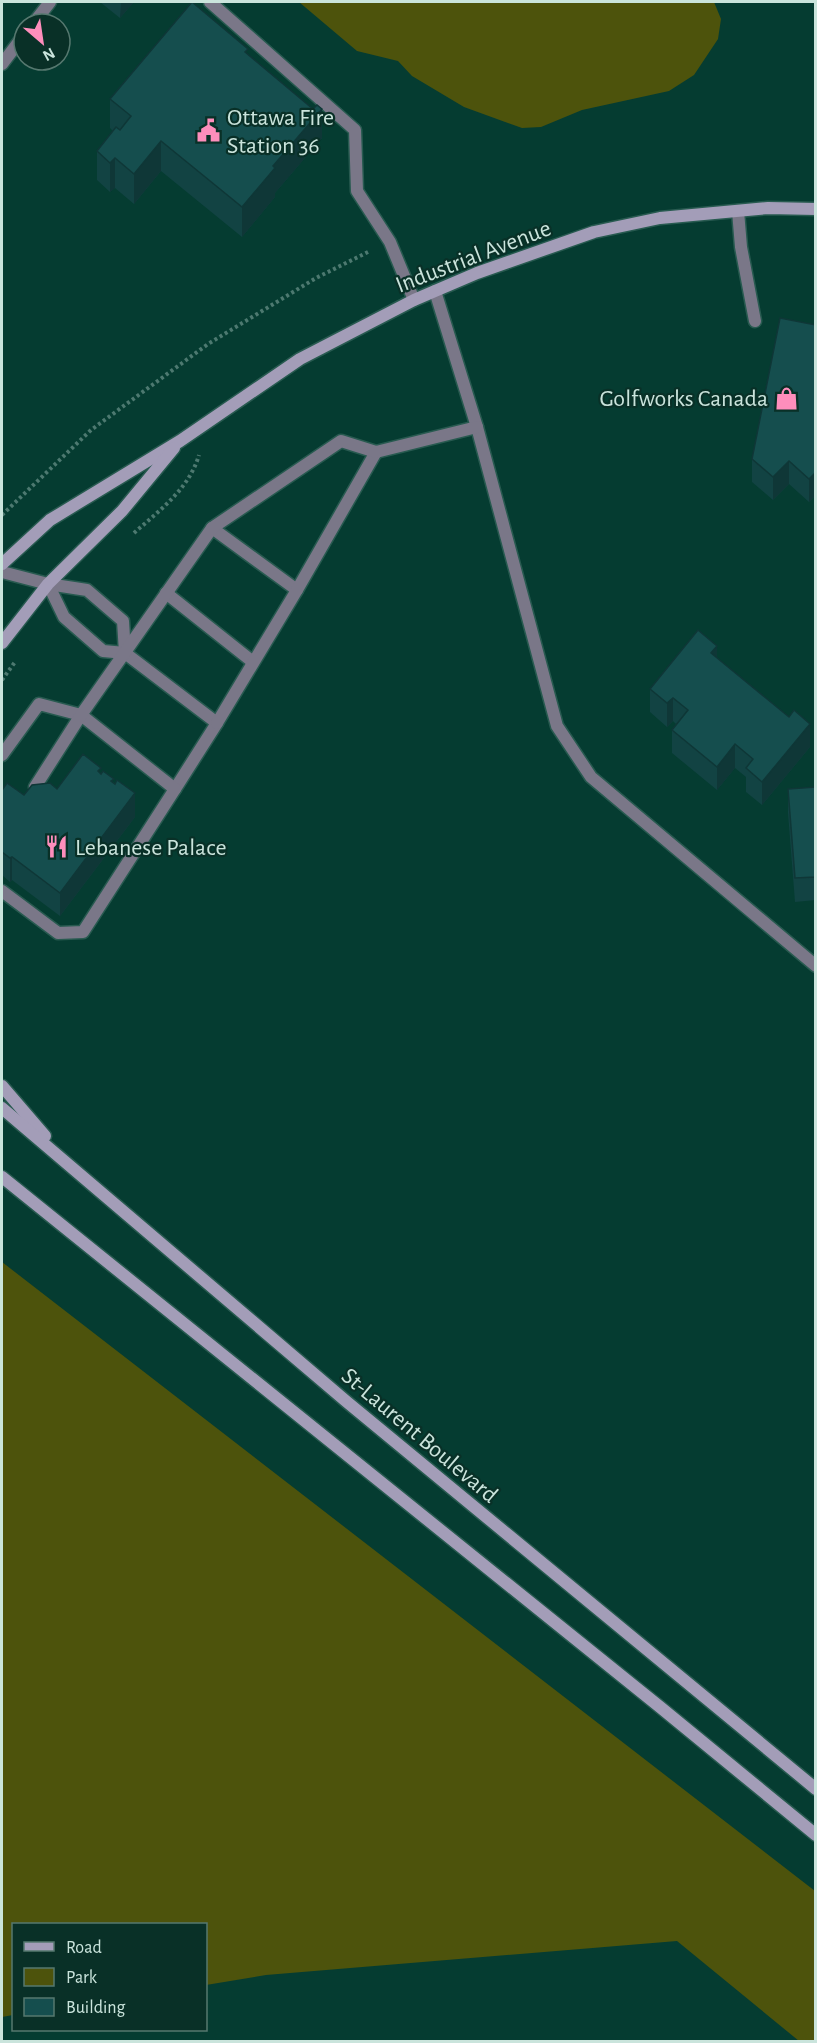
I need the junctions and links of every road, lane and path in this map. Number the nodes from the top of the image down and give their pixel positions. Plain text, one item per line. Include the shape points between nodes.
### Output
1 (210, 2) edge
2 (12, 51) edge
3 (2, 64) edge
4 (816, 209) edge
5 (738, 212) junction
6 (390, 242) junction
7 (435, 291) junction
8 (414, 300) junction
9 (755, 321) dead end
10 (477, 427) junction
11 (180, 441) junction
12 (376, 452) junction
13 (2, 515) edge
14 (213, 528) junction
15 (2, 564) edge
16 (2, 572) edge
17 (48, 584) junction
18 (297, 590) junction
19 (166, 593) junction
20 (2, 643) edge
21 (125, 653) junction
22 (253, 662) junction
23 (81, 715) junction
24 (217, 723) junction
25 (2, 755) edge
26 (35, 787) edge
27 (175, 789) junction
28 (2, 891) edge
29 (816, 966) edge
30 (2, 1086) edge
31 (2, 1108) edge
32 (70, 1164) junction
33 (2, 1178) edge
34 (816, 1789) edge
35 (816, 1835) edge

1 - 6 lane via 355,130 357,191
2 - 3 lane
4 - 5 main road, Industrial Avenue
5 - 7 main road, Industrial Avenue via 660,218 594,232
5 - 9 lane
6 - 8 lane
6 - 13 path via 316,278 208,344 91,430
7 - 8 main road, Industrial Avenue
7 - 10 lane
8 - 11 main road, Industrial Avenue via 300,359
10 - 12 lane
10 - 29 lane via 557,726 591,777
11 - 15 main road, Industrial Avenue via 50,520
11 - 17 main road, Industrial Avenue via 122,511
12 - 14 lane via 341,441
12 - 18 lane
14 - 18 lane
14 - 19 lane
16 - 17 lane
17 - 20 main road, Industrial Avenue
17 - 21 lane via 64,617 103,651
17 - 21 lane via 87,590 123,621
18 - 22 lane
19 - 21 lane
19 - 22 lane
21 - 23 lane
21 - 24 lane
22 - 24 lane
23 - 25 lane via 39,704
23 - 26 lane
23 - 27 lane
24 - 27 lane
27 - 28 lane via 83,932 58,933
30 - 32 main road
31 - 32 main road, St-Laurent Boulevard
32 - 34 main road, St-Laurent Boulevard via 347,1402
33 - 35 main road

